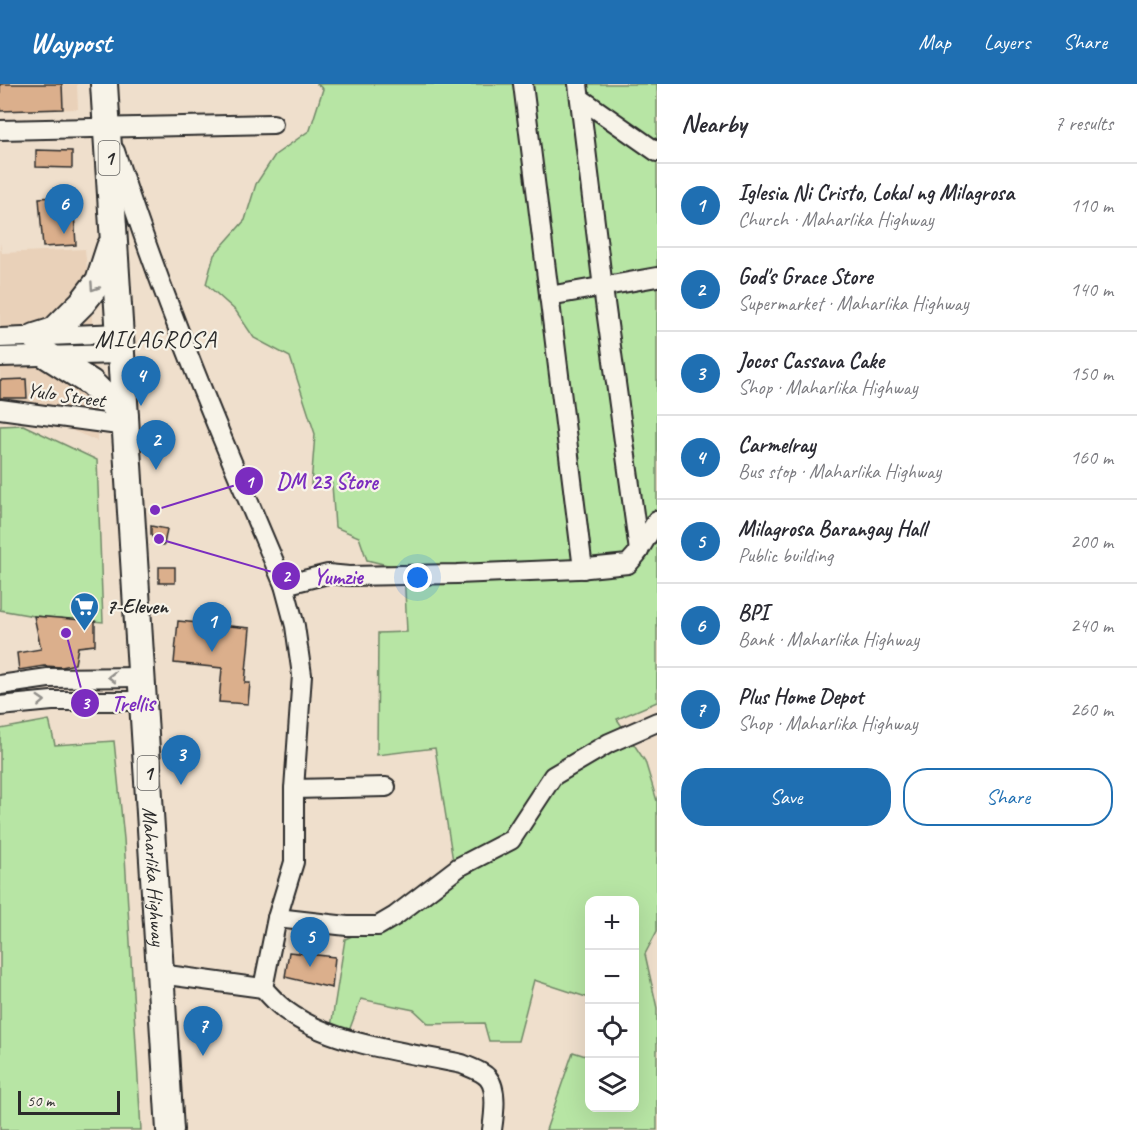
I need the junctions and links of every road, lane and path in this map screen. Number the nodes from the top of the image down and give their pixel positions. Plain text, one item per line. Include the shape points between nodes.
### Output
1 (104, 84) edge
2 (523, 84) edge
3 (579, 91) edge
4 (273, 124) dead end
5 (107, 127) junction
6 (0, 130) edge
7 (657, 152) edge
8 (114, 233) junction
9 (657, 277) edge
10 (603, 288) junction
11 (549, 296) junction
12 (0, 338) edge
13 (121, 343) junction
14 (41, 346) junction
15 (0, 357) edge
16 (0, 409) edge
17 (126, 421) junction
18 (657, 520) edge
19 (639, 551) junction
20 (583, 569) junction
21 (284, 585) junction
22 (1, 680) edge
23 (143, 689) junction
24 (2, 705) edge
25 (652, 723) edge
26 (386, 787) dead end
27 (294, 789) junction
28 (277, 918) junction
29 (160, 974) junction
30 (263, 988) junction
31 (170, 1130) edge
32 (492, 1130) edge

1 - 5 highway, Maharlika Highway / 1
2 - 11 street
3 - 7 street
3 - 10 street
4 - 5 street
5 - 6 street
5 - 8 highway, Maharlika Highway / 1
5 - 21 street via 164,292
8 - 13 highway, Maharlika Highway / 1
8 -> 14 highway via 99,281
9 - 10 street
10 - 11 street
10 - 19 street
11 - 20 street
12 - 14 street
13 - 14 street
13 - 17 highway, Maharlika Highway / 1
14 - 15 street
14 - 17 highway via 91,383
16 - 17 street, Yulo Street
17 - 23 highway, Maharlika Highway / 1
18 - 19 street
19 - 20 street via 628,564
20 - 21 street via 446,575 327,574
21 - 27 street via 302,675
23 -> 22 street via 48,678
22 - 24 street
24 -> 23 street
23 - 29 highway, Maharlika Highway / 1
25 - 28 street via 553,776 511,840 459,867 378,926
26 - 27 street
27 - 28 street via 294,862
28 - 30 street
29 - 30 street
29 - 31 highway, Maharlika Highway / 1
30 - 32 street via 296,1018 343,1038 479,1071 489,1079 493,1091

